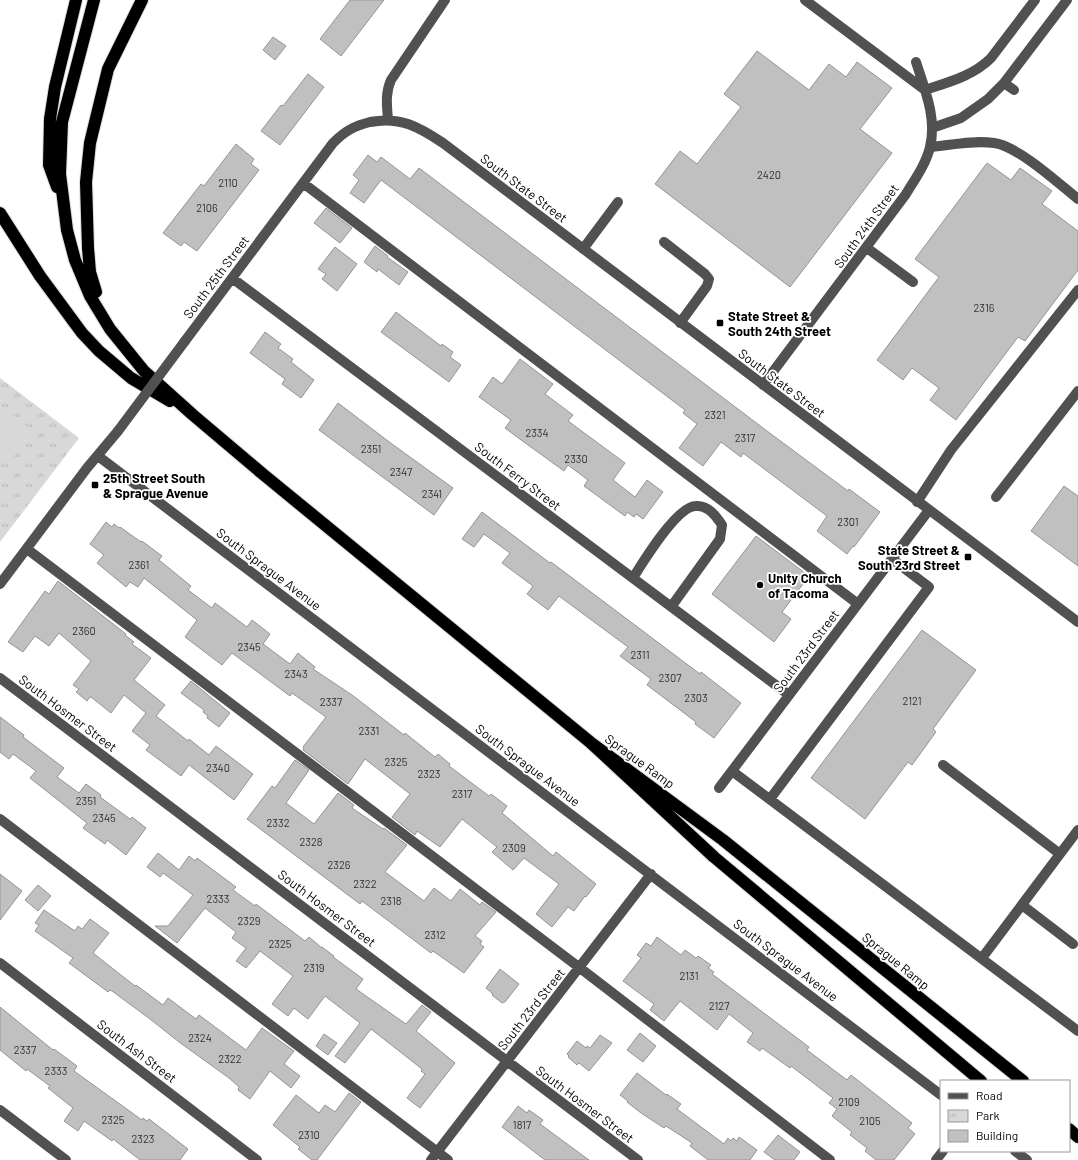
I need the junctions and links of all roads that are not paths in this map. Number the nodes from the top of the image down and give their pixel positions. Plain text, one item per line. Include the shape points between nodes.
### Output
1 (76, 0) edge
2 (94, 0) edge
3 (142, 0) edge
4 (445, 0) edge
5 (805, 0) edge
6 (1035, 0) edge
7 (1067, 0) edge
8 (916, 62) dead end
9 (1004, 84) junction
10 (925, 90) junction
11 (1014, 90) dead end
12 (388, 120) junction
13 (932, 128) junction
14 (930, 147) junction
15 (303, 183) junction
16 (1078, 199) edge
17 (63, 202) junction
18 (618, 202) dead end
19 (0, 213) edge
20 (664, 242) dead end
21 (867, 248) junction
22 (583, 249) junction
23 (232, 278) junction
24 (913, 282) dead end
25 (1078, 290) edge
26 (680, 323) junction
27 (110, 329) junction
28 (763, 386) junction
29 (1078, 391) edge
30 (193, 415) junction
31 (98, 456) junction
32 (996, 497) dead end
33 (917, 502) junction
34 (929, 510) junction
35 (26, 549) junction
36 (892, 559) junction
37 (633, 578) junction
38 (0, 584) edge
39 (858, 604) junction
40 (671, 607) junction
41 (1078, 622) edge
42 (0, 678) edge
43 (789, 695) junction
44 (590, 742) junction
45 (943, 765) dead end
46 (732, 770) junction
47 (719, 788) dead end
48 (770, 799) junction
49 (0, 819) edge
50 (1078, 830) edge
51 (1060, 854) junction
52 (651, 874) junction
53 (1022, 905) junction
54 (1073, 944) dead end
55 (982, 958) junction
56 (0, 963) edge
57 (580, 968) junction
58 (1078, 1031) edge
59 (508, 1061) junction
60 (981, 1080) edge
61 (1022, 1080) edge
62 (940, 1093) edge
63 (0, 1110) edge
64 (1070, 1130) edge
65 (1078, 1137) edge
66 (942, 1152) edge
67 (1016, 1152) edge
68 (434, 1156) edge
69 (66, 1160) edge
70 (257, 1160) edge
71 (448, 1160) edge
72 (638, 1160) edge
73 (830, 1160) edge
74 (936, 1160) edge
75 (1027, 1160) edge

1 - 17 highway via 55,88 49,137 49,165
2 - 17 highway via 62,122 60,174
3 - 27 highway via 108,69 90,143 86,182 90,272
4 - 12 street via 391,80 387,96
5 - 10 street
6 - 10 street via 984,65 973,73
7 - 9 street
8 - 10 street, South 24th Street
9 - 11 street
9 - 13 street via 961,118
10 - 13 street, South 24th Street via 930,104
12 - 15 street, South 25th Street via 349,129 333,143
12 - 22 street, South State Street via 416,126 428,133
13 - 14 street, South 24th Street
14 - 16 street via 995,143 1021,155
14 - 21 street, South 24th Street via 923,166 906,194
15 - 23 street, South 25th Street
15 - 39 street
17 - 27 highway via 75,260 90,296
18 - 22 street
19 - 30 highway via 40,276 82,333 99,351 131,378
20 - 26 street via 705,274 709,280
21 - 24 street
21 - 28 street, South 24th Street
22 - 26 street, South State Street
23 - 31 street, South 25th Street, bridge
23 - 37 street, South Ferry Street
25 - 33 street via 951,450
26 - 28 street, South State Street
27 - 30 highway via 144,371
28 - 33 street, South State Street
29 - 32 street
30 - 44 highway
31 - 35 street, South 25th Street
31 - 52 street, South Sprague Avenue
33 - 34 street, South State Street
34 - 36 street, South 23rd Street
34 - 41 street, South State Street
35 - 38 street, South 25th Street
35 - 57 street
36 - 39 street, South 23rd Street
36 - 48 street via 929,588
37 - 40 street, South Ferry Street
37 - 40 street via 682,512 697,505 708,509 722,525 720,539
39 - 43 street, South 23rd Street
40 - 43 street, South Ferry Street
42 - 59 street, South Hosmer Street
43 - 46 street, South 23rd Street
44 - 60 highway, Sprague Ramp via 714,857
44 - 61 highway, Sprague Ramp via 723,840
45 - 51 street
46 - 47 street, South 23rd Street
46 - 48 street
48 - 55 street
49 - 68 street
50 - 51 street
51 - 53 street
52 - 57 street, South 23rd Street
52 - 62 street, South Sprague Avenue
53 - 54 street
53 - 55 street
55 - 58 street
56 - 70 street, South Ash Street
57 - 59 street, South 23rd Street
57 - 73 street
59 - 68 street, South 23rd Street
59 - 72 street, South Hosmer Street
63 - 69 street
64 - 65 highway
66 - 74 street
67 - 75 street
68 - 71 street

